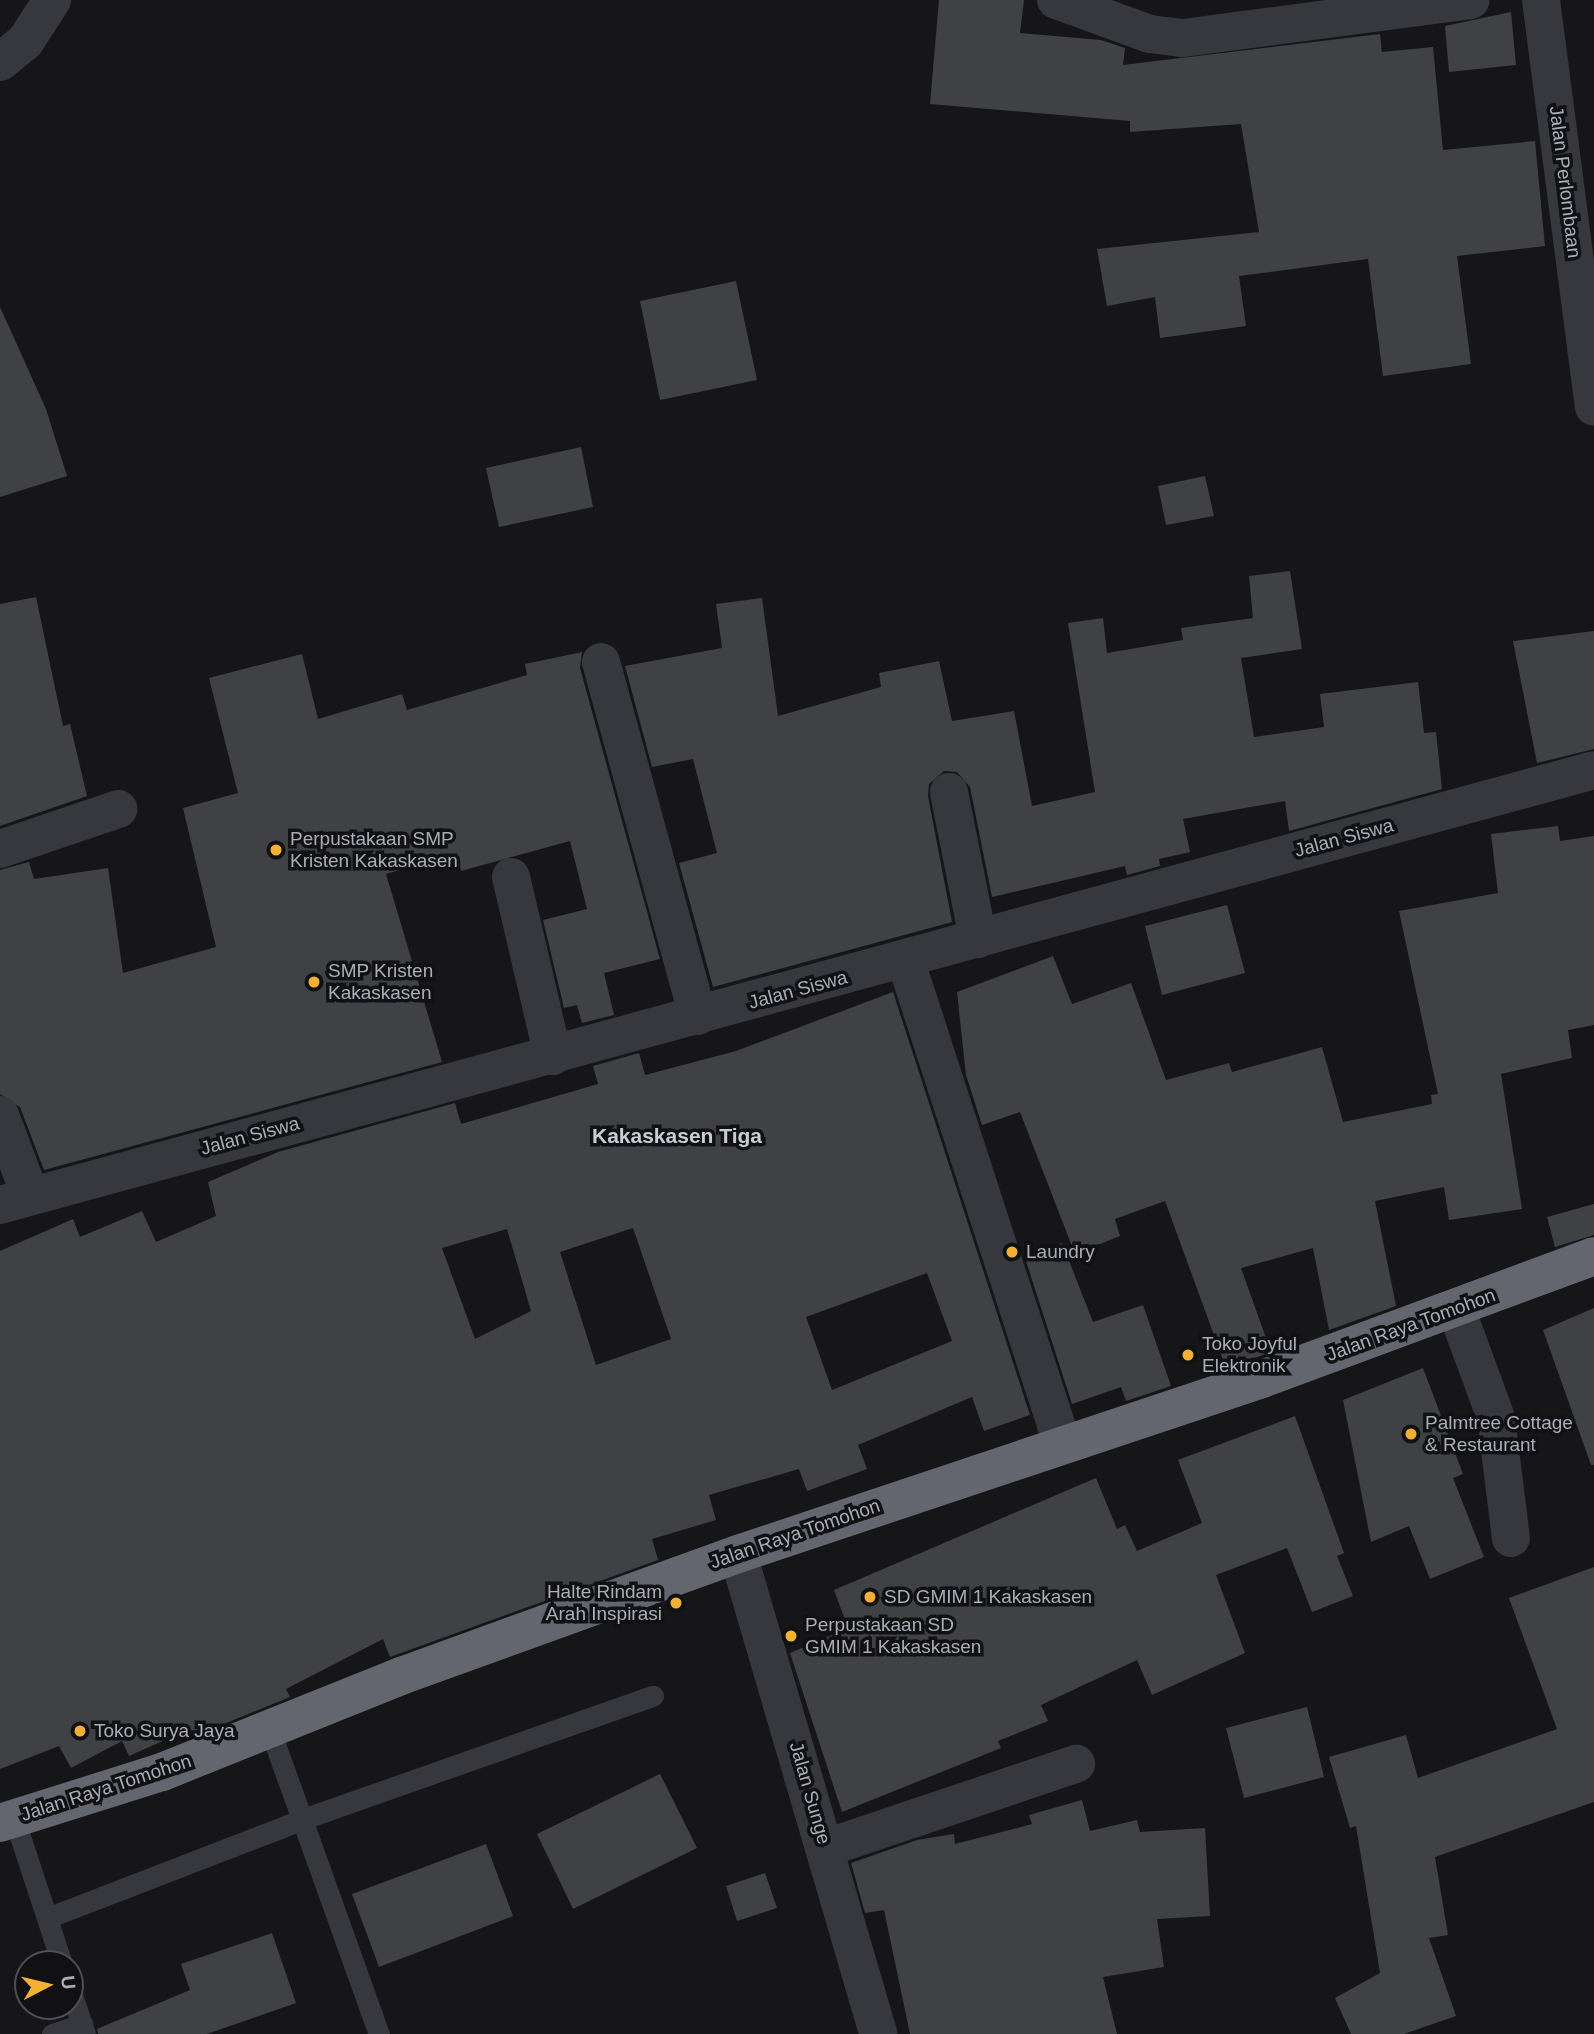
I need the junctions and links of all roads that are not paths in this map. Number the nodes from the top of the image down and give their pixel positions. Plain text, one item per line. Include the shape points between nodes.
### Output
1 (52, 0) edge
2 (1056, 0) edge
3 (1471, 0) edge
4 (1541, 0) edge
5 (0, 62) edge
6 (1594, 407) edge
7 (601, 662) dead end
8 (1594, 771) edge
9 (949, 792) dead end
10 (118, 809) dead end
11 (0, 849) edge
12 (510, 877) dead end
13 (978, 939) junction
14 (906, 962) junction
15 (698, 1016) junction
16 (553, 1056) junction
17 (0, 1115) edge
18 (15, 1200) edge
19 (1594, 1255) edge
20 (1456, 1309) junction
21 (1062, 1443) junction
22 (1511, 1538) dead end
23 (738, 1554) junction
24 (653, 1696) dead end
25 (271, 1730) junction
26 (1076, 1764) dead end
27 (303, 1819) junction
28 (7, 1820) edge
29 (826, 1848) junction
30 (47, 1918) junction
31 (57, 1950) edge
32 (83, 2029) edge
33 (52, 2034) edge
34 (379, 2034) edge
35 (878, 2034) edge

1 - 5 street via 25,42
2 - 3 street via 1150,34 1194,38
4 - 6 street, Jalan Perlombaan
7 - 15 street
8 - 13 street, Jalan Siswa
9 - 13 street
10 - 11 street
12 - 16 street
13 - 14 street, Jalan Siswa
14 - 15 street, Jalan Siswa
14 - 21 street
15 - 16 street, Jalan Siswa
16 - 18 street, Jalan Siswa
17 - 18 street
19 - 20 highway, Jalan Raya Tomohon
20 - 21 highway, Jalan Raya Tomohon
20 - 22 street via 1503,1445
21 - 23 highway, Jalan Raya Tomohon
23 - 25 highway, Jalan Raya Tomohon
23 - 29 street, Jalan Sunge
24 - 27 lane
25 - 27 lane
25 - 28 highway, Jalan Raya Tomohon
26 - 29 street
27 - 30 lane
27 - 34 lane
28 - 30 lane
29 - 35 street, Jalan Sunge
30 - 31 lane
32 - 33 lane

